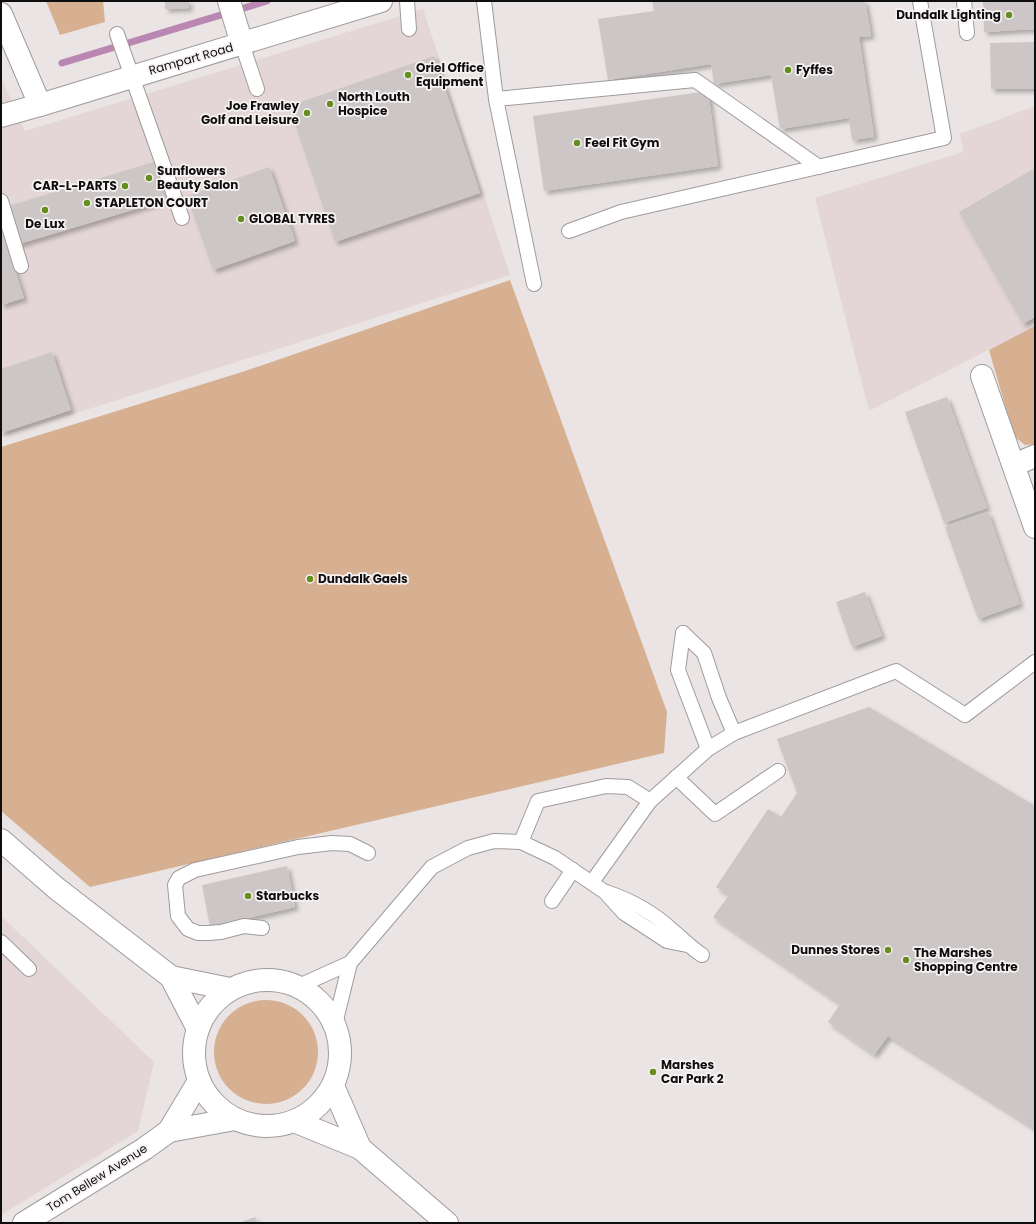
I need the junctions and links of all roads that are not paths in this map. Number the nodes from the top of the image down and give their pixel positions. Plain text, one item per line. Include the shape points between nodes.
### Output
1 (381, 1) edge
2 (407, 1) edge
3 (484, 1) edge
4 (920, 1) edge
5 (964, 1) edge
6 (231, 9) edge
7 (1, 14) edge
8 (409, 29) dead end
9 (967, 33) dead end
10 (117, 34) dead end
11 (242, 44) junction
12 (132, 76) junction
13 (258, 89) dead end
14 (496, 99) junction
15 (40, 105) junction
16 (1, 116) edge
17 (819, 167) junction
18 (1, 201) edge
19 (182, 218) dead end
20 (569, 231) dead end
21 (21, 266) dead end
22 (534, 284) dead end
23 (982, 376) dead end
24 (1035, 456) edge
25 (1014, 465) junction
26 (1035, 527) edge
27 (1035, 662) edge
28 (734, 733) junction
29 (708, 749) junction
30 (778, 771) dead end
31 (676, 777) junction
32 (650, 801) junction
33 (1, 840) edge
34 (521, 842) junction
35 (368, 853) dead end
36 (573, 870) junction
37 (592, 882) junction
38 (552, 901) dead end
39 (262, 928) dead end
40 (1, 942) edge
41 (702, 955) dead end
42 (350, 963) junction
43 (29, 969) dead end
44 (171, 978) junction
45 (299, 986) junction
46 (230, 989) junction
47 (335, 1024) junction
48 (198, 1029) junction
49 (199, 1081) junction
50 (333, 1086) junction
51 (235, 1119) junction
52 (294, 1121) junction
53 (169, 1130) junction
54 (360, 1148) junction
55 (24, 1223) edge
56 (447, 1223) edge

1 - 11 street, Rampart Road
2 - 8 lane
3 - 14 lane
4 - 17 lane via 944,138
5 - 9 lane
6 - 11 street
7 - 15 street
10 - 12 lane
11 - 12 street, Rampart Road
11 - 13 lane
12 - 15 street, Rampart Road
12 - 19 lane
14 - 17 lane via 695,80
14 - 22 lane
15 - 16 street, Rampart Road
17 - 20 lane via 621,212
18 - 21 lane
23 - 25 street
24 - 25 street
25 - 26 street
27 - 28 lane via 965,716 896,671
28 - 29 lane
28 - 29 lane via 704,653 683,633 678,670
29 - 31 lane
30 - 31 lane via 715,814
31 - 32 lane
32 - 34 lane via 628,787 606,786 538,801
32 - 37 lane
33 - 44 street via 56,888
34 - 36 lane via 550,855
34 - 42 lane via 494,841 468,848 432,867
35 - 39 lane via 350,844 332,843 298,847 195,870 179,878 175,885 178,916 188,929 198,933 209,933 244,926
36 - 37 lane
36 - 38 lane
37 - 41 lane via 624,913 667,941 687,945
40 - 43 lane
42 - 45 lane
42 - 47 lane
44 - 46 street
44 - 48 street
45 - 46 street via 284,981 256,980
45 - 47 street via 320,1002
46 - 48 street via 209,1007
47 - 50 street via 341,1058
48 - 49 street via 194,1056
49 - 51 street via 217,1107
49 - 53 street, Tom Bellew Avenue
50 - 52 street via 315,1109
50 - 54 street
51 - 52 street via 265,1126 277,1126
51 - 53 street, Tom Bellew Avenue
52 - 54 street
53 - 55 street, Tom Bellew Avenue via 144,1149
54 - 56 street

